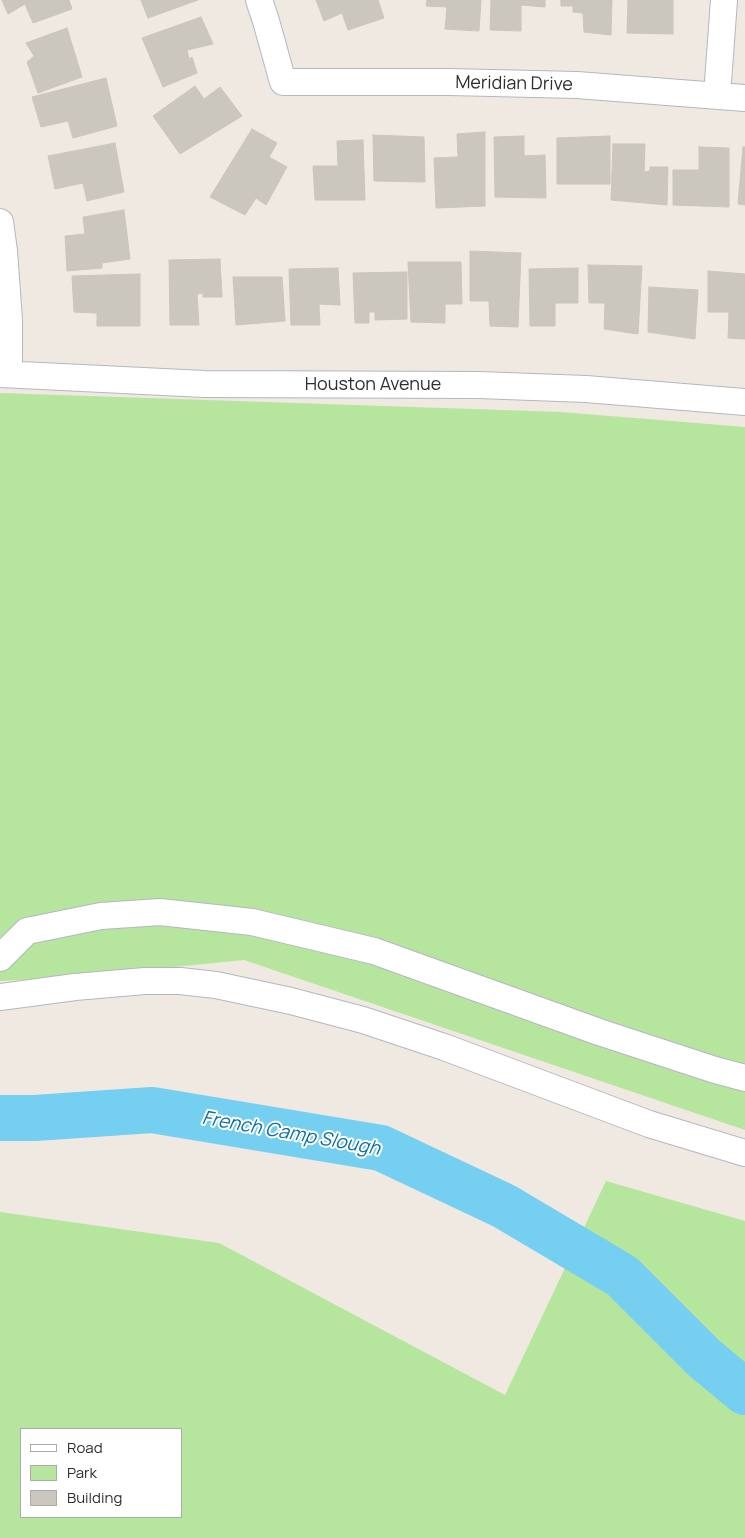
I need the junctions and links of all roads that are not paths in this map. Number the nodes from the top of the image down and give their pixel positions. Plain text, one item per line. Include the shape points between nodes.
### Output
1 (259, 0) edge
2 (724, 0) edge
3 (717, 96) junction
4 (745, 98) edge
5 (0, 222) edge
6 (4, 374) edge
7 (745, 402) edge
8 (0, 958) edge
9 (0, 997) edge
10 (745, 1078) edge
11 (745, 1153) edge

1 - 3 street, Meridian Drive via 283,82 577,85
2 - 3 street
3 - 4 street, Meridian Drive
5 - 6 street via 9,320
6 - 7 street, Houston Avenue via 204,384 479,385
8 - 10 street via 27,932 101,916 160,912 252,922 374,951 600,1032
9 - 11 street via 145,981 216,985 362,1020 444,1047 649,1124

